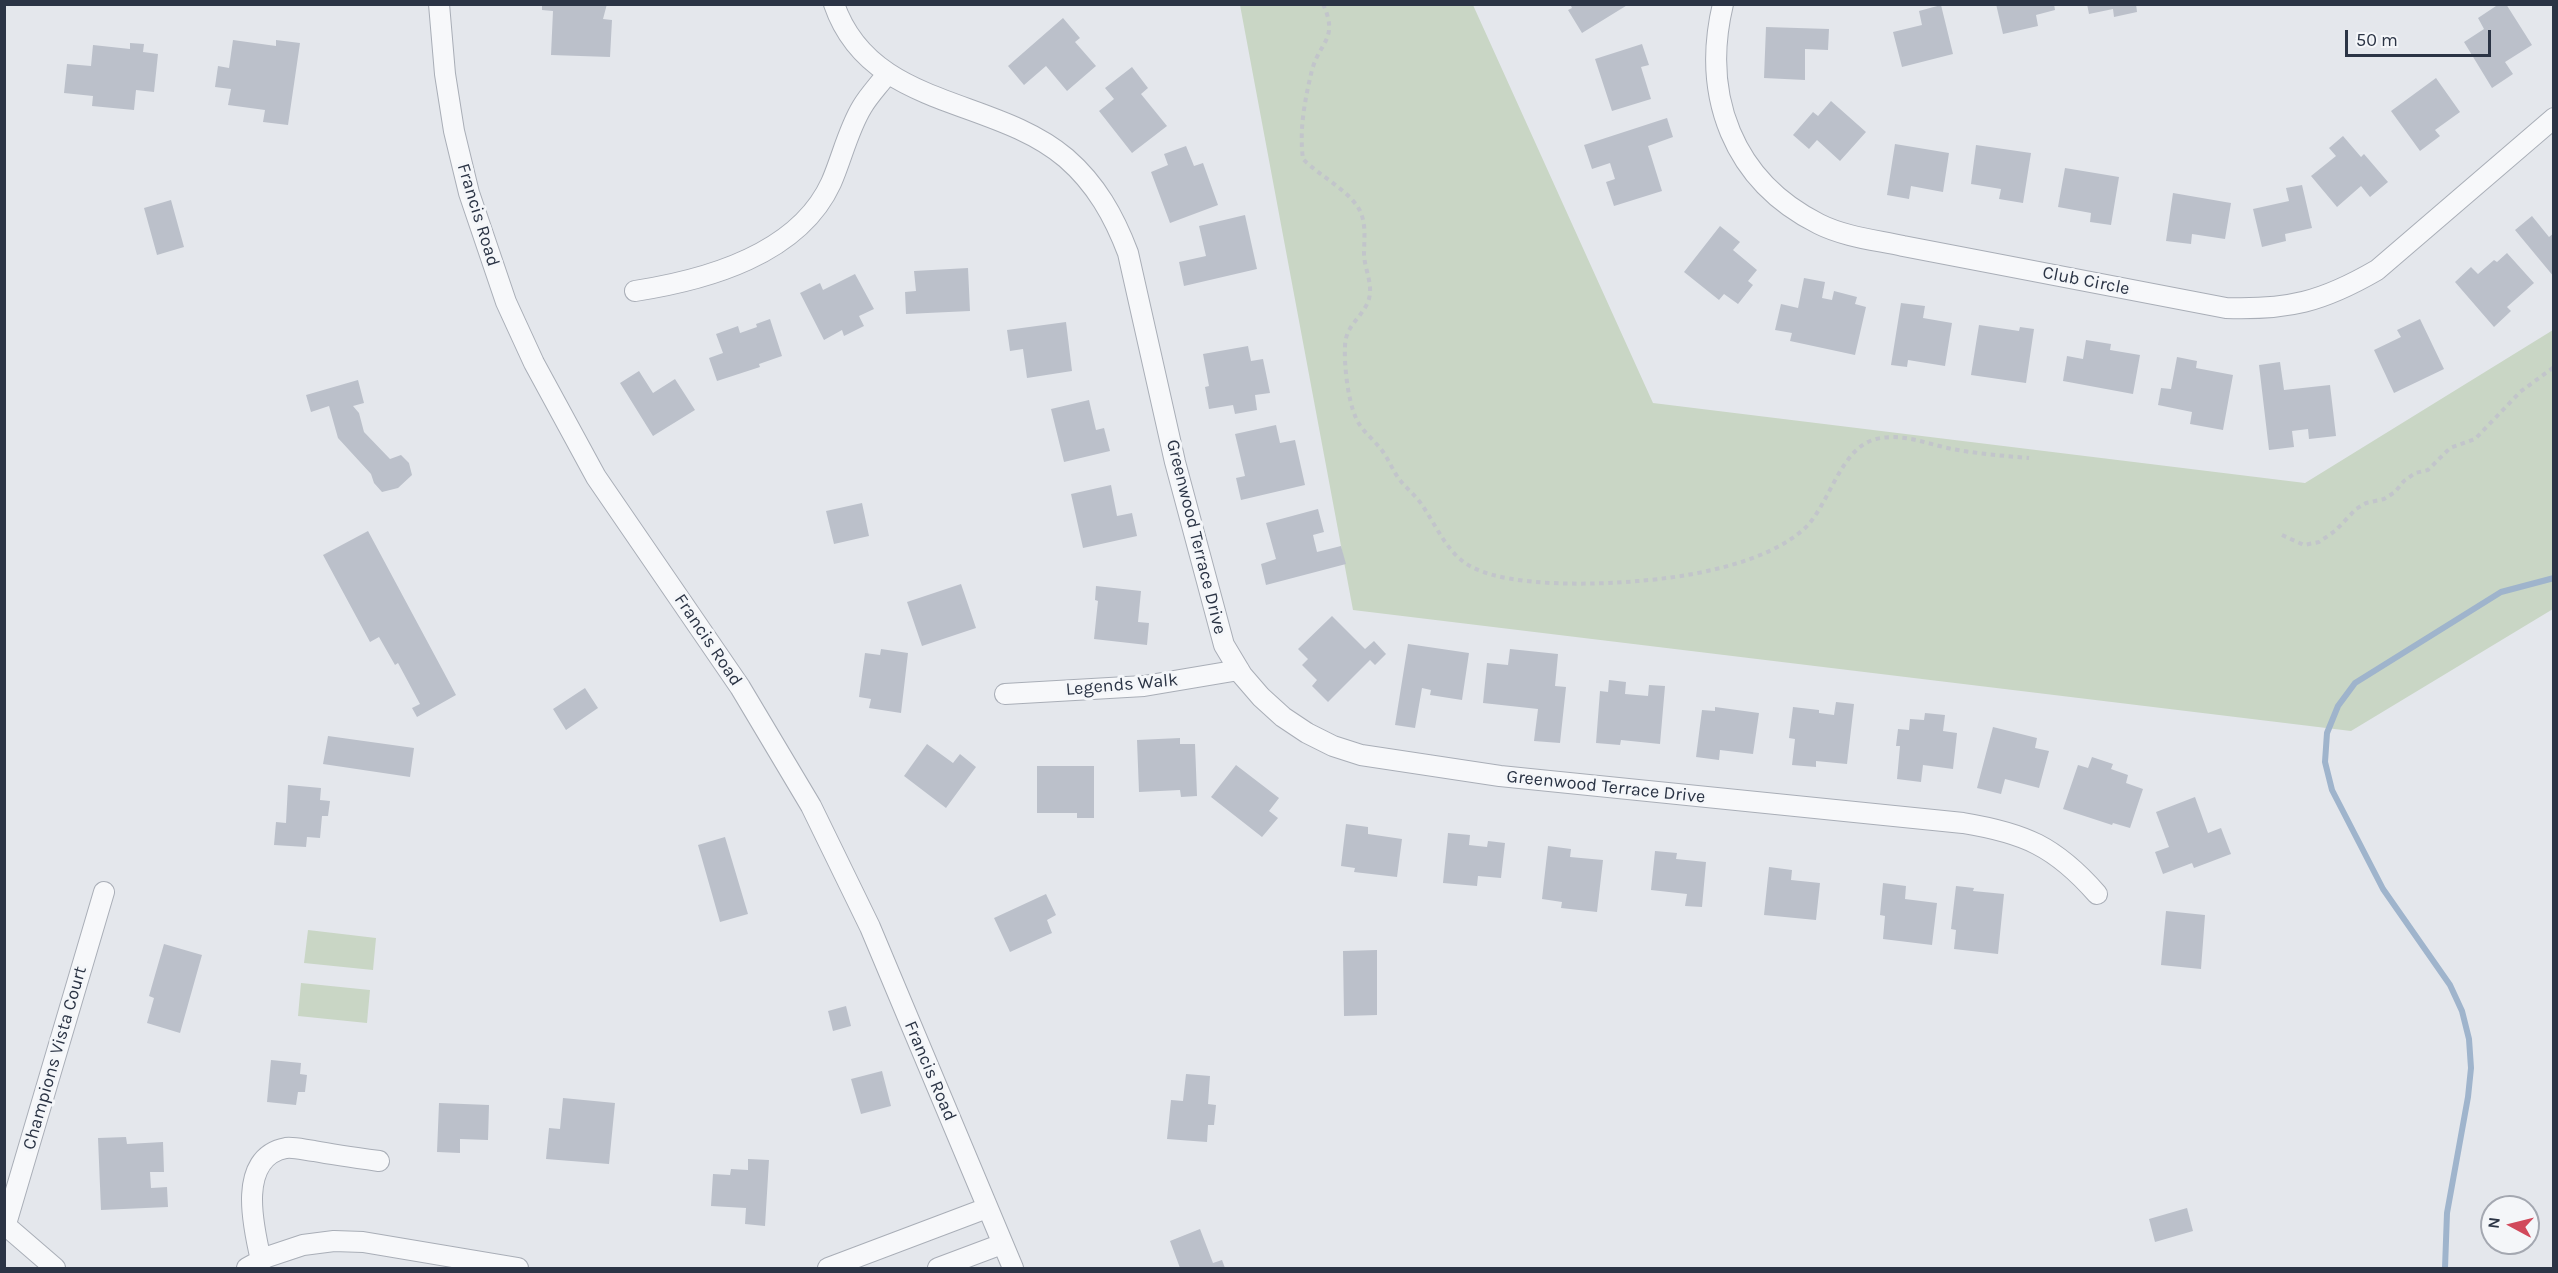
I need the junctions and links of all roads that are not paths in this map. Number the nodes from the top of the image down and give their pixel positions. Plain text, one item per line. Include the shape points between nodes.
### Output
1 (439, 4) edge
2 (834, 4) edge
3 (1723, 4) edge
4 (887, 74) junction
5 (2553, 118) edge
6 (635, 291) dead end
7 (1239, 670) junction
8 (1005, 694) dead end
9 (104, 892) dead end
10 (2097, 894) dead end
11 (379, 1161) dead end
12 (987, 1208) junction
13 (5, 1224) edge
14 (1002, 1244) junction
15 (254, 1264) edge
16 (55, 1269) edge
17 (518, 1269) edge
18 (828, 1269) edge
19 (938, 1269) edge
20 (1012, 1269) edge

1 - 12 street, Francis Road via 445,74 466,184 486,248 524,343 596,477 740,687 811,806 870,927
2 - 4 street, Greenwood Terrace Drive via 854,45
3 - 5 street, Club Circle via 1716,83 1735,144 1771,191 1820,225 1894,244 2226,308 2291,306 2344,289 2385,263
4 - 6 street via 862,107 831,183 816,208 796,229 772,247 719,270 692,280
4 - 7 street, Greenwood Terrace Drive via 1029,135 1065,157 1104,200 1128,253 1175,462 1224,645
7 - 8 street, Legends Walk via 1144,686
7 - 10 street, Greenwood Terrace Drive via 1283,717 1324,742 1361,756 1500,776 2002,829 2055,854
9 - 13 street, Champions Vista Court
11 - 15 street via 288,1148 267,1154 258,1165 253,1189
12 - 14 street, Francis Road
12 - 18 street
13 - 16 street
14 - 19 street
14 - 20 street, Francis Road
15 - 17 street via 303,1245 334,1241 363,1242

